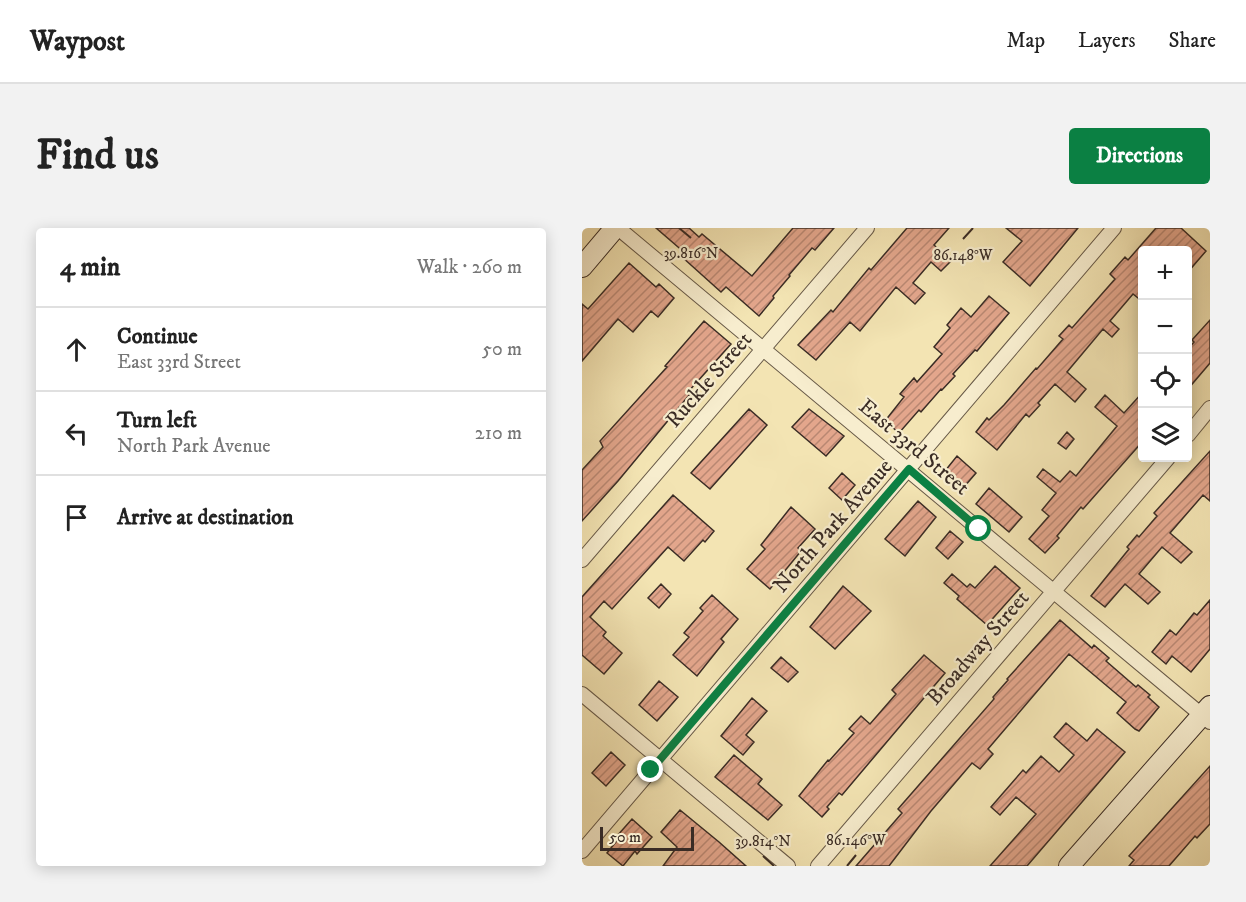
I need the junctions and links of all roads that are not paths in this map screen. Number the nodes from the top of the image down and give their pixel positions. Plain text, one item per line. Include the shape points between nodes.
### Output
1 (617, 228) edge
2 (867, 228) edge
3 (1114, 228) edge
4 (582, 267) edge
5 (764, 348) junction
6 (1210, 408) edge
7 (1192, 430) edge
8 (1165, 462) edge
9 (909, 469) junction
10 (582, 560) edge
11 (1054, 592) junction
12 (582, 694) edge
13 (1207, 714) edge
14 (661, 759) junction
15 (582, 851) edge
16 (788, 866) edge
17 (818, 866) edge
18 (1069, 866) edge

1 - 4 main road
1 - 5 street, East 33rd Street
2 - 5 street, Ruckle Street
3 - 9 street, North Park Avenue
5 - 9 street, East 33rd Street
5 - 10 street, Ruckle Street
6 - 7 street
8 - 11 street, Broadway Street
9 - 11 street, East 33rd Street
9 - 14 street, North Park Avenue
11 - 13 street, East 33rd Street
11 - 17 street, Broadway Street
12 - 14 street
13 - 18 main road
14 - 15 street, North Park Avenue
14 - 16 street

